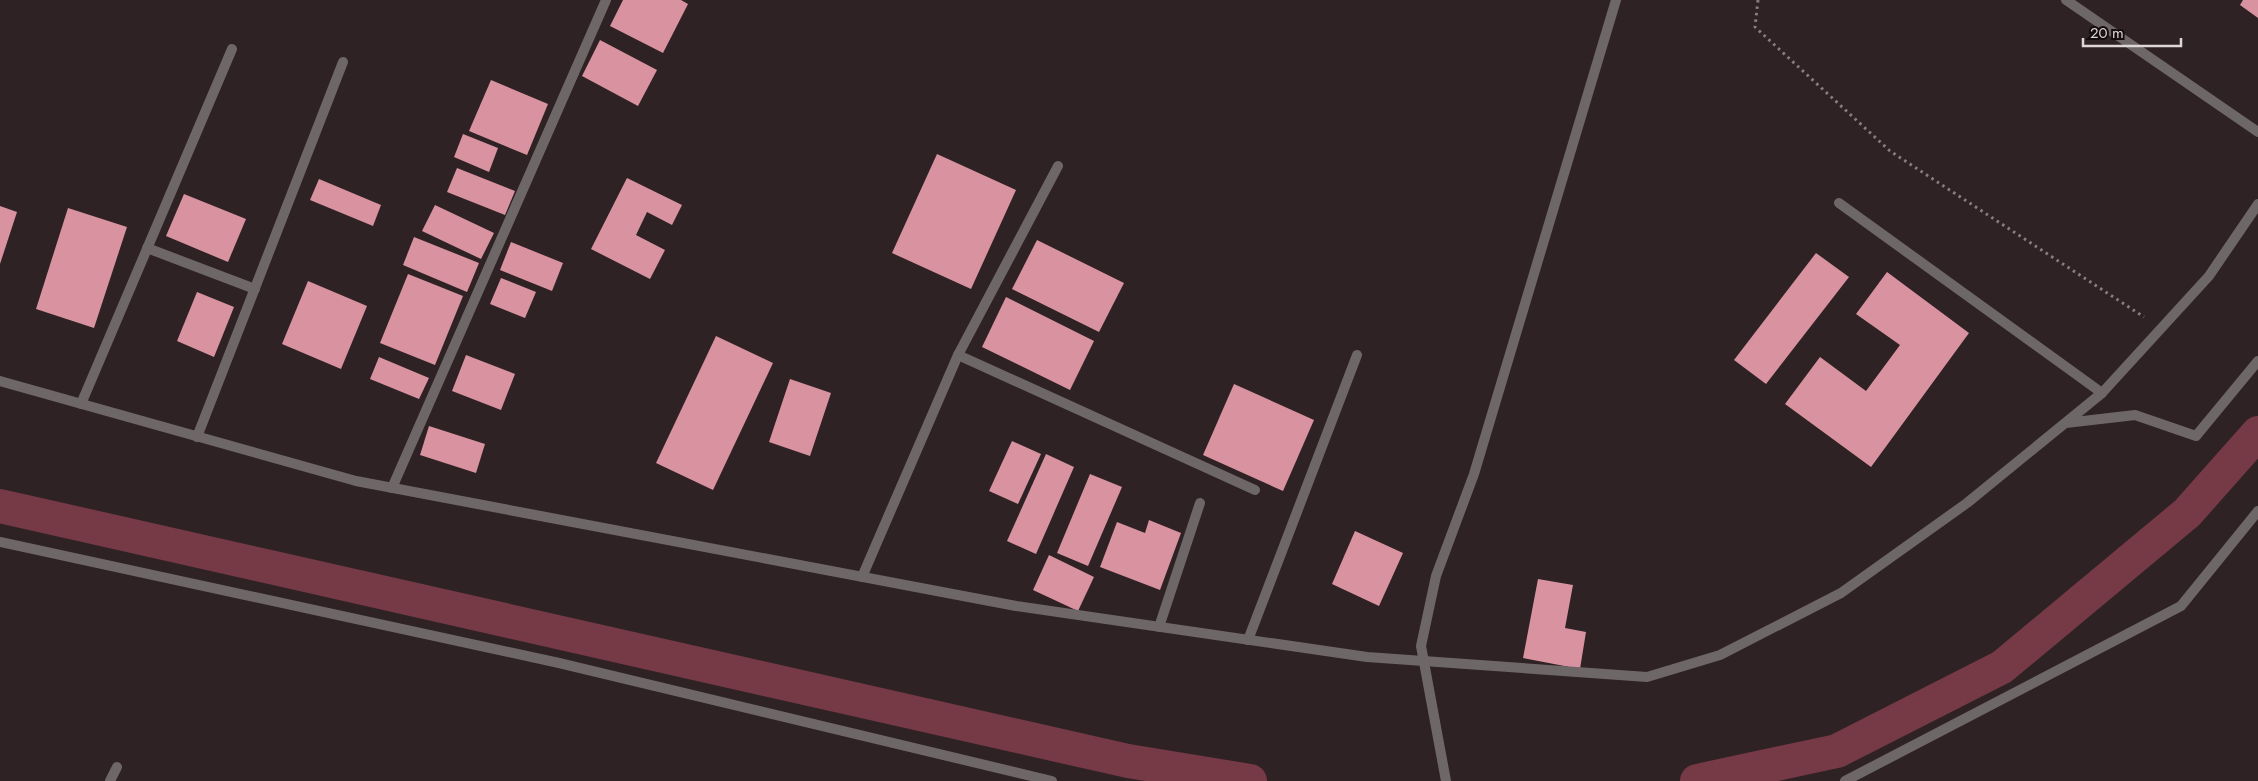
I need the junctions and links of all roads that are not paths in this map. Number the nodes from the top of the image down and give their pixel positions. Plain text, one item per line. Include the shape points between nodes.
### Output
1 (606, 0) edge
2 (1616, 0) edge
3 (2066, 0) edge
4 (232, 49) dead end
5 (343, 62) dead end
6 (2258, 132) edge
7 (1058, 166) dead end
8 (1839, 204) dead end
9 (2258, 204) edge
10 (147, 248) junction
11 (255, 289) junction
12 (958, 355) junction
13 (1357, 355) dead end
14 (2258, 361) edge
15 (0, 381) edge
16 (2102, 393) junction
17 (81, 404) junction
18 (2066, 423) junction
19 (197, 437) junction
20 (392, 488) junction
21 (1255, 490) dead end
22 (1200, 502) dead end
23 (2258, 511) edge
24 (0, 542) edge
25 (862, 577) junction
26 (1159, 627) junction
27 (1248, 640) junction
28 (117, 767) dead end
29 (110, 781) edge
30 (1052, 781) edge
31 (1446, 781) edge
32 (1845, 781) edge

1 - 20 street
2 - 31 street, bridge via 1474,474 1436,576 1421,646
3 - 6 street
4 - 10 street
5 - 11 street
7 - 12 street
8 - 16 street
9 - 16 street via 2209,276
10 - 11 street
10 - 17 street
11 - 19 street
12 - 21 street
12 - 25 street
13 - 27 street
14 - 18 street via 2196,436 2135,415
15 - 17 street
16 - 18 street
17 - 19 street
18 - 27 street via 1967,504 1841,593 1720,655 1647,677 1366,657
19 - 20 street
20 - 25 street
22 - 26 street
23 - 32 street via 2181,606
24 - 30 street via 559,663
25 - 26 street via 1016,606
26 - 27 street
28 - 29 street

